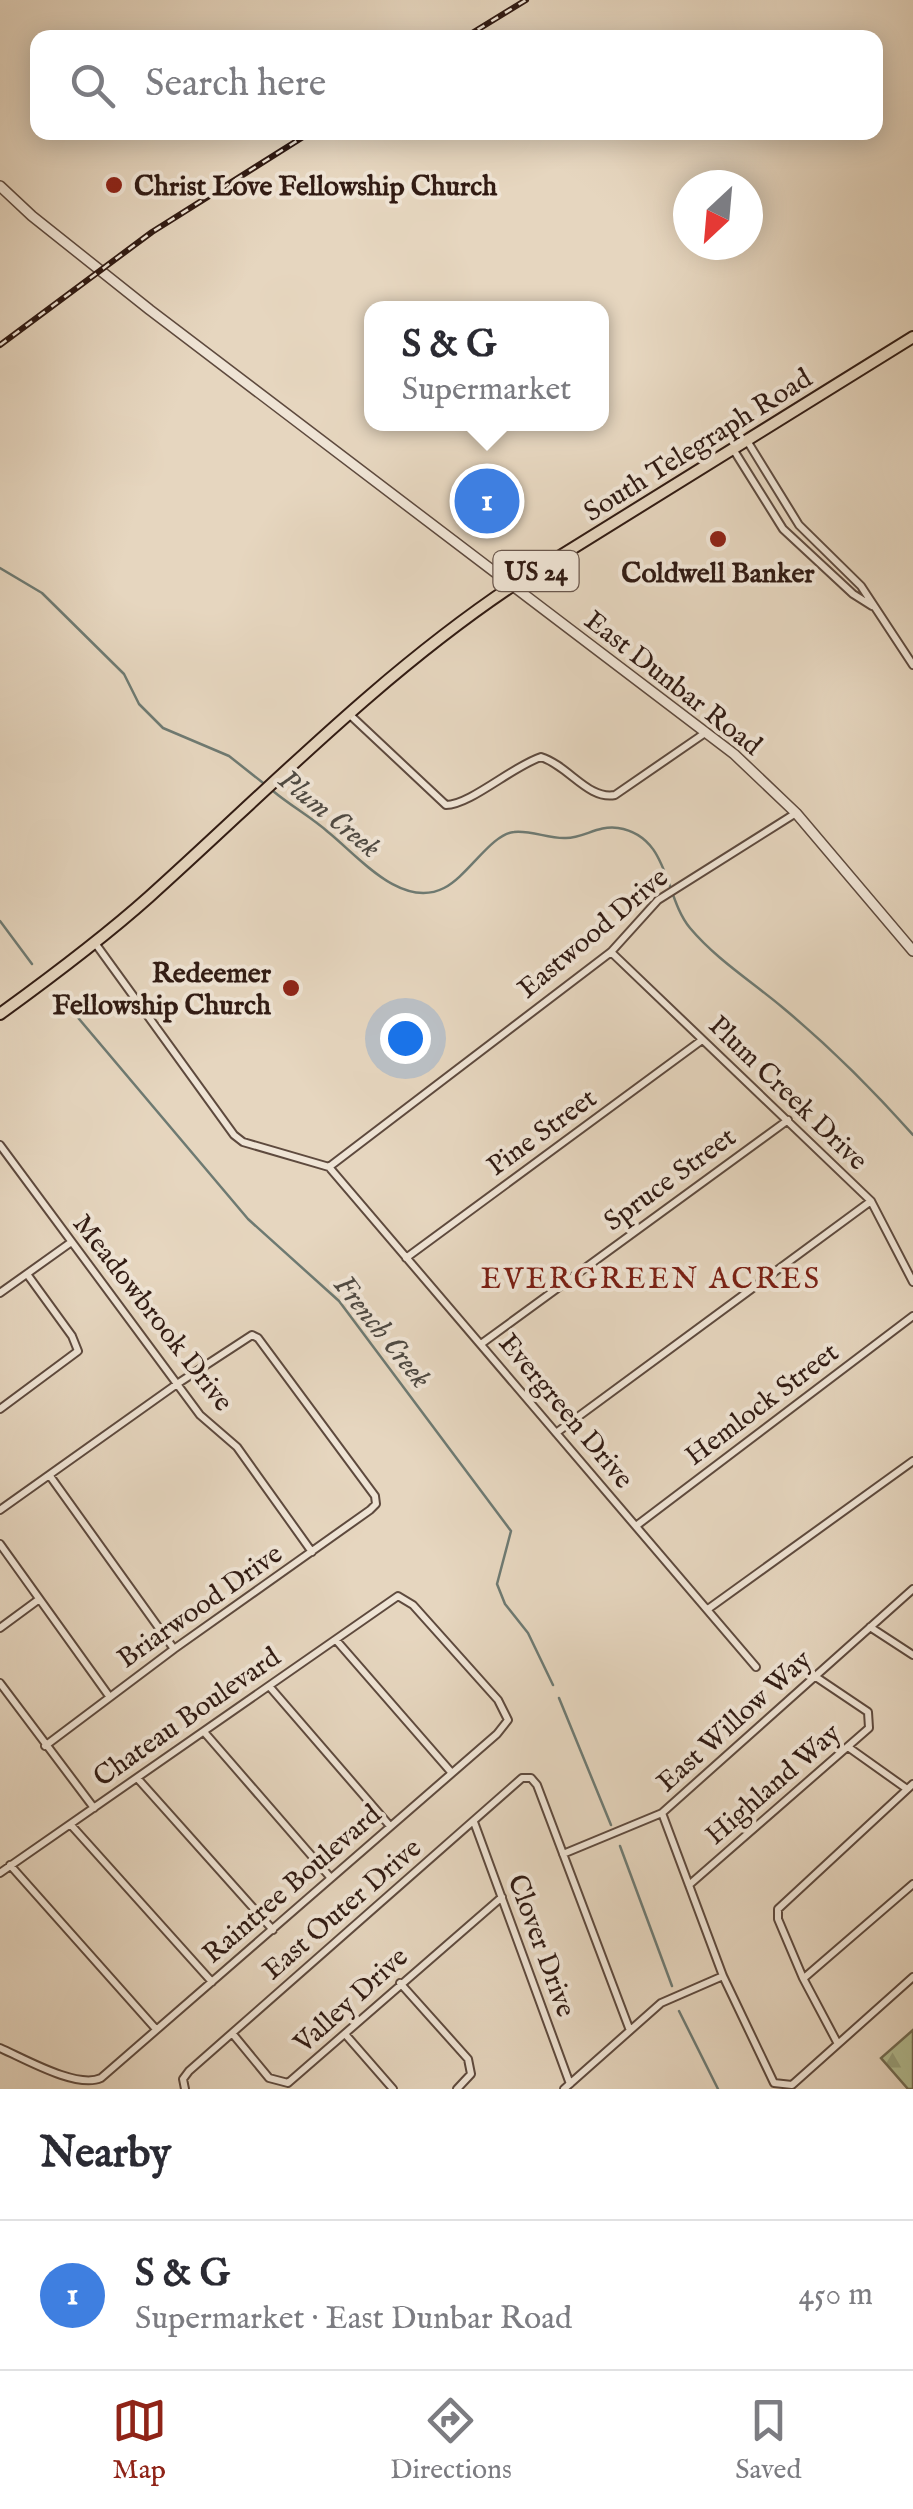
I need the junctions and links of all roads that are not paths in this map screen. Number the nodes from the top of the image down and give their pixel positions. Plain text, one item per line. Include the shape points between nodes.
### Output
1 (0, 186) edge
2 (913, 337) edge
3 (746, 439) junction
4 (732, 448) junction
5 (512, 586) junction
6 (874, 607) junction
7 (913, 665) edge
8 (350, 714) junction
9 (706, 732) junction
10 (796, 813) junction
11 (95, 942) junction
12 (913, 951) edge
13 (611, 952) junction
14 (0, 1014) edge
15 (702, 1040) junction
16 (788, 1120) junction
17 (0, 1146) edge
18 (329, 1168) junction
19 (871, 1201) junction
20 (70, 1243) junction
21 (406, 1258) junction
22 (27, 1274) junction
23 (913, 1282) edge
24 (0, 1293) edge
25 (913, 1316) edge
26 (480, 1344) junction
27 (177, 1384) junction
28 (0, 1409) edge
29 (556, 1433) junction
30 (913, 1461) edge
31 (50, 1476) junction
32 (0, 1510) edge
33 (636, 1526) junction
34 (0, 1544) edge
35 (312, 1552) junction
36 (913, 1589) edge
37 (38, 1600) junction
38 (708, 1610) junction
39 (870, 1626) junction
40 (0, 1628) edge
41 (336, 1640) junction
42 (174, 1649) junction
43 (913, 1656) edge
44 (756, 1667) dead end
45 (816, 1677) junction
46 (0, 1684) edge
47 (269, 1686) junction
48 (109, 1696) junction
49 (508, 1720) joint
50 (205, 1733) junction
51 (45, 1746) junction
52 (848, 1747) junction
53 (451, 1772) junction
54 (138, 1779) junction
55 (910, 1787) edge
56 (94, 1808) junction
57 (662, 1813) junction
58 (474, 1822) junction
59 (71, 1825) junction
60 (390, 1826) junction
61 (563, 1854) junction
62 (10, 1865) junction
63 (0, 1873) edge
64 (330, 1877) junction
65 (913, 1884) edge
66 (688, 1885) junction
67 (502, 1897) junction
68 (273, 1930) junction
69 (723, 1976) junction
70 (913, 1977) edge
71 (804, 1978) junction
72 (212, 1982) junction
73 (400, 1983) junction
74 (155, 2028) junction
75 (629, 2028) junction
76 (232, 2034) junction
77 (345, 2034) junction
78 (838, 2044) junction
79 (0, 2048) edge
80 (567, 2086) edge
81 (185, 2089) edge
82 (393, 2089) edge
83 (456, 2089) edge

1 - 5 street, East Dunbar Road via 150,310
2 - 3 main road, South Telegraph Road / US 24
3 - 4 main road, South Telegraph Road / US 24
3 - 6 street via 799,524
4 - 5 main road, South Telegraph Road / US 24
4 - 6 street via 784,529
5 - 8 main road, South Telegraph Road / US 24
5 - 9 street, East Dunbar Road
6 - 7 street
8 - 9 street via 446,805 460,804 541,756 594,793 615,796
8 - 11 main road, South Telegraph Road / US 24
9 - 10 street, East Dunbar Road
10 - 12 street, East Dunbar Road
10 - 13 street, Eastwood Drive via 668,893
11 - 14 main road, South Telegraph Road / US 24
11 - 18 street via 234,1136
13 - 15 street, Plum Creek Drive
13 - 18 street, Eastwood Drive
15 - 16 street, Plum Creek Drive
15 - 21 street, Pine Street
16 - 19 street, Plum Creek Drive
16 - 26 street, Spruce Street
17 - 20 street, Meadowbrook Drive
18 - 21 street, Evergreen Drive
19 - 23 street, Plum Creek Drive
19 - 29 street
20 - 22 street
20 - 27 street, Meadowbrook Drive
21 - 26 street, Evergreen Drive
22 - 24 street
22 - 28 street via 78,1351
25 - 33 street, Hemlock Street
26 - 29 street, Evergreen Drive
27 - 31 street
27 - 35 street, Meadowbrook Drive via 237,1447
27 - 35 street, Briarwood Drive via 252,1334 262,1344 376,1500
29 - 33 street, Evergreen Drive
30 - 38 street
31 - 32 street
31 - 42 street
33 - 38 street, Evergreen Drive
34 - 37 street
35 - 42 street, Briarwood Drive
36 - 39 street, East Willow Way
37 - 40 street
37 - 48 street
38 - 44 street, Evergreen Drive
39 - 43 street
39 - 45 street, East Willow Way
41 - 47 street, Chateau Boulevard
41 - 49 street, Chateau Boulevard via 398,1596 407,1599 498,1700
41 - 53 street
42 - 48 street, Briarwood Drive
45 - 52 street, Highland Way via 868,1712 870,1728
45 - 57 street, East Willow Way
46 - 51 street
47 - 50 street, Chateau Boulevard
47 - 60 street
48 - 51 street, Briarwood Drive
49 - 53 street, Raintree Boulevard
50 - 54 street, Chateau Boulevard
50 - 64 street
51 - 56 street
52 - 55 street
52 - 66 street, Highland Way
53 - 60 street, Raintree Boulevard
54 - 56 street, Chateau Boulevard
54 - 68 street
55 - 71 street via 778,1908
56 - 59 street, Chateau Boulevard
57 - 61 street, East Willow Way
57 - 66 street
58 - 61 street, East Outer Drive via 522,1778 531,1778
58 - 67 street, Clover Drive
58 - 76 street, East Outer Drive
59 - 62 street, Chateau Boulevard
59 - 72 street
60 - 64 street, Raintree Boulevard
61 - 75 street
62 - 63 street, Chateau Boulevard
62 - 74 street
64 - 68 street, Raintree Boulevard
65 - 71 street
66 - 69 street
67 - 73 street, Valley Drive
67 - 80 street, Clover Drive
68 - 72 street, Raintree Boulevard
69 - 75 street via 661,2002
69 - 78 street via 780,2086 792,2085
70 - 78 street
71 - 78 street
72 - 74 street, Raintree Boulevard
73 - 77 street, Valley Drive
73 - 83 street via 468,2060 471,2074
74 - 79 street, Raintree Boulevard via 93,2082
75 - 80 street
76 - 77 street, Valley Drive via 281,2084
76 - 81 street, East Outer Drive via 183,2079
77 - 82 street

